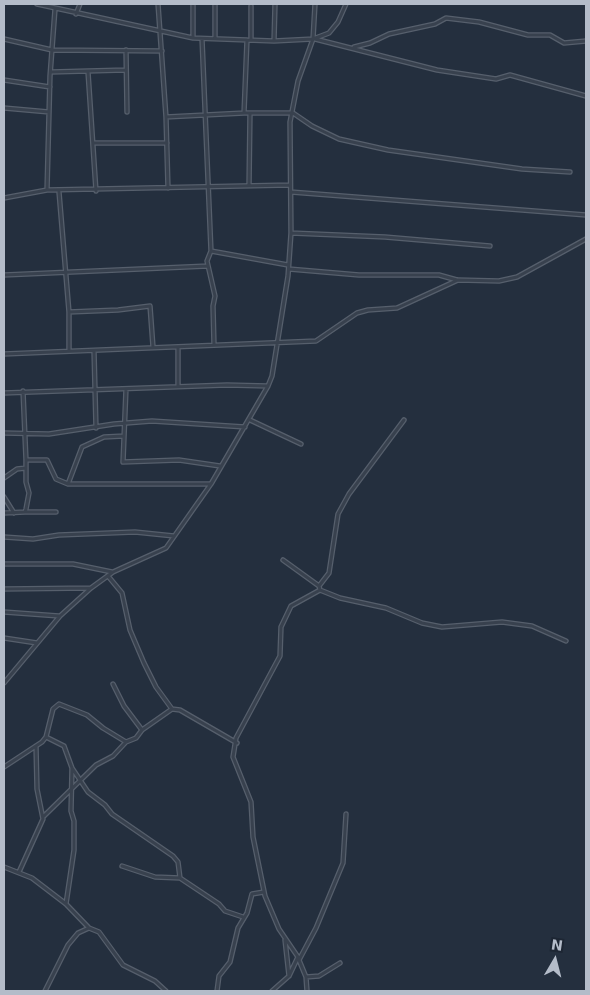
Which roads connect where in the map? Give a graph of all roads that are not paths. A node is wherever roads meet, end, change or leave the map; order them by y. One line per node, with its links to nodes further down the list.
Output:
1 (38, 4): 10 (street)
2 (80, 4): 11 (street)
3 (158, 4): 12 (street)
4 (193, 4): 13 (street)
5 (215, 4): 16 (street)
6 (276, 4): 20 (street)
7 (315, 4): 17 (street)
8 (346, 4): 17 (street)
9 (251, 6): 19 (street)
10 (56, 9): 11 (street); 23 (street)
11 (76, 14): 12 (street)
12 (160, 31): 13 (street); 25 (street)
13 (194, 38): 15 (street)
14 (4, 39): 23 (street)
15 (202, 39): 16 (street); 38 (street)
16 (215, 39): 18 (street)
17 (313, 39): 20 (street); 22 (street); 37 (street)
18 (247, 40): 19 (street); 35 (street)
19 (252, 40): 20 (street)
20 (274, 41)
21 (586, 41): 22 (street)
22 (352, 48): 31 (street)
23 (52, 50): 24 (street); 27 (street)
24 (126, 50): 25 (street); 26 (street)
25 (162, 51): 39 (street)
26 (125, 70): 28 (street); 34 (street)
27 (51, 72): 28 (street); 30 (street)
28 (88, 72): 40 (street)
29 (4, 80): 30 (street)
30 (50, 87): 33 (street)
31 (586, 96)
32 (4, 108): 33 (street)
33 (49, 112): 47 (street)
34 (127, 112)
35 (244, 113): 36 (street); 38 (street)
36 (250, 113): 37 (street); 44 (street)
37 (293, 113): 42 (street); 43 (street)
38 (205, 115): 39 (street); 45 (street)
39 (166, 117): 41 (street)
40 (93, 143): 41 (street); 48 (street)
41 (167, 143): 46 (street)
42 (570, 172)
43 (290, 185): 44 (street); 50 (street)
44 (249, 186): 45 (street)
45 (208, 187): 46 (street); 56 (street)
46 (168, 188): 48 (street)
47 (47, 190): 49 (street); 51 (street)
48 (96, 191): 49 (street)
49 (59, 192): 59 (street)
50 (291, 192): 52 (street); 53 (street)
51 (4, 198)
52 (586, 215)
53 (291, 233): 55 (street); 58 (street)
54 (586, 239): 61 (street)
55 (490, 246)
56 (211, 251): 57 (street); 58 (street)
57 (208, 266): 59 (street); 64 (street)
58 (288, 267): 61 (street); 63 (street)
59 (66, 273): 60 (street); 62 (street)
60 (4, 275)
61 (458, 280): 63 (street)
62 (70, 312): 65 (street); 67 (street)
63 (277, 343): 64 (street); 71 (street)
64 (214, 345): 66 (street)
65 (153, 347): 66 (street); 68 (street)
66 (178, 348): 70 (street)
67 (69, 351): 68 (street); 69 (street)
68 (94, 351): 72 (street)
69 (4, 354)
70 (178, 386): 71 (street); 73 (street)
71 (268, 386): 76 (street)
72 (95, 389): 73 (street); 74 (street); 79 (street)
73 (126, 389): 78 (street)
74 (23, 391): 75 (street); 82 (street)
75 (4, 393)
76 (250, 420): 80 (street); 84 (street)
77 (404, 420): 102 (street)
78 (125, 423): 79 (street); 80 (street); 83 (street)
79 (96, 428): 82 (street)
80 (245, 428): 86 (street)
81 (4, 433): 82 (street)
82 (25, 434): 85 (street)
83 (124, 436): 86 (street); 89 (street)
84 (302, 444)
85 (26, 460): 87 (street); 89 (street)
86 (220, 466): 90 (street)
87 (26, 468): 88 (street); 92 (street)
88 (4, 478)
89 (68, 484): 90 (street)
90 (211, 484): 96 (street)
91 (4, 497): 95 (street)
92 (25, 512): 93 (street); 95 (street)
93 (56, 512)
94 (4, 513): 95 (street)
95 (14, 513)
96 (174, 536): 97 (street); 100 (street)
97 (4, 537)
98 (282, 560): 102 (street)
99 (4, 564): 100 (street)
100 (113, 572): 101 (street)
101 (108, 576): 103 (street); 113 (street)
102 (319, 586): 105 (street)
103 (91, 588): 104 (street); 107 (street)
104 (4, 589)
105 (320, 590): 109 (street); 117 (street)
106 (4, 612): 107 (street)
107 (60, 616): 110 (street)
108 (4, 638): 110 (street)
109 (566, 641)
110 (37, 643): 111 (street)
111 (4, 682)
112 (114, 684): 114 (street)
113 (172, 709): 114 (street); 117 (street)
114 (142, 730): 116 (street)
115 (46, 737): 116 (street); 118 (street); 120 (street)
116 (126, 742): 121 (street)
117 (237, 743): 129 (street)
118 (36, 745): 119 (street); 124 (street)
119 (4, 767)
120 (72, 768): 121 (street); 122 (street)
121 (79, 780): 122 (street); 128 (street)
122 (71, 788): 124 (street); 130 (street)
123 (346, 814): 134 (street)
124 (44, 816): 127 (street)
125 (122, 866): 128 (street)
126 (4, 868): 127 (street)
127 (19, 872): 130 (street)
128 (180, 878): 131 (street)
129 (264, 892): 131 (street); 133 (street)
130 (66, 904): 132 (street)
131 (243, 917): 140 (street)
132 (89, 928): 138 (street); 139 (street)
133 (285, 939): 134 (street); 136 (street)
134 (299, 960): 136 (street); 137 (street)
135 (340, 963): 137 (street)
136 (289, 976): 141 (street)
137 (306, 977): 142 (street)
138 (45, 991)
139 (166, 991)
140 (217, 991)
141 (272, 991)
142 (307, 991)

